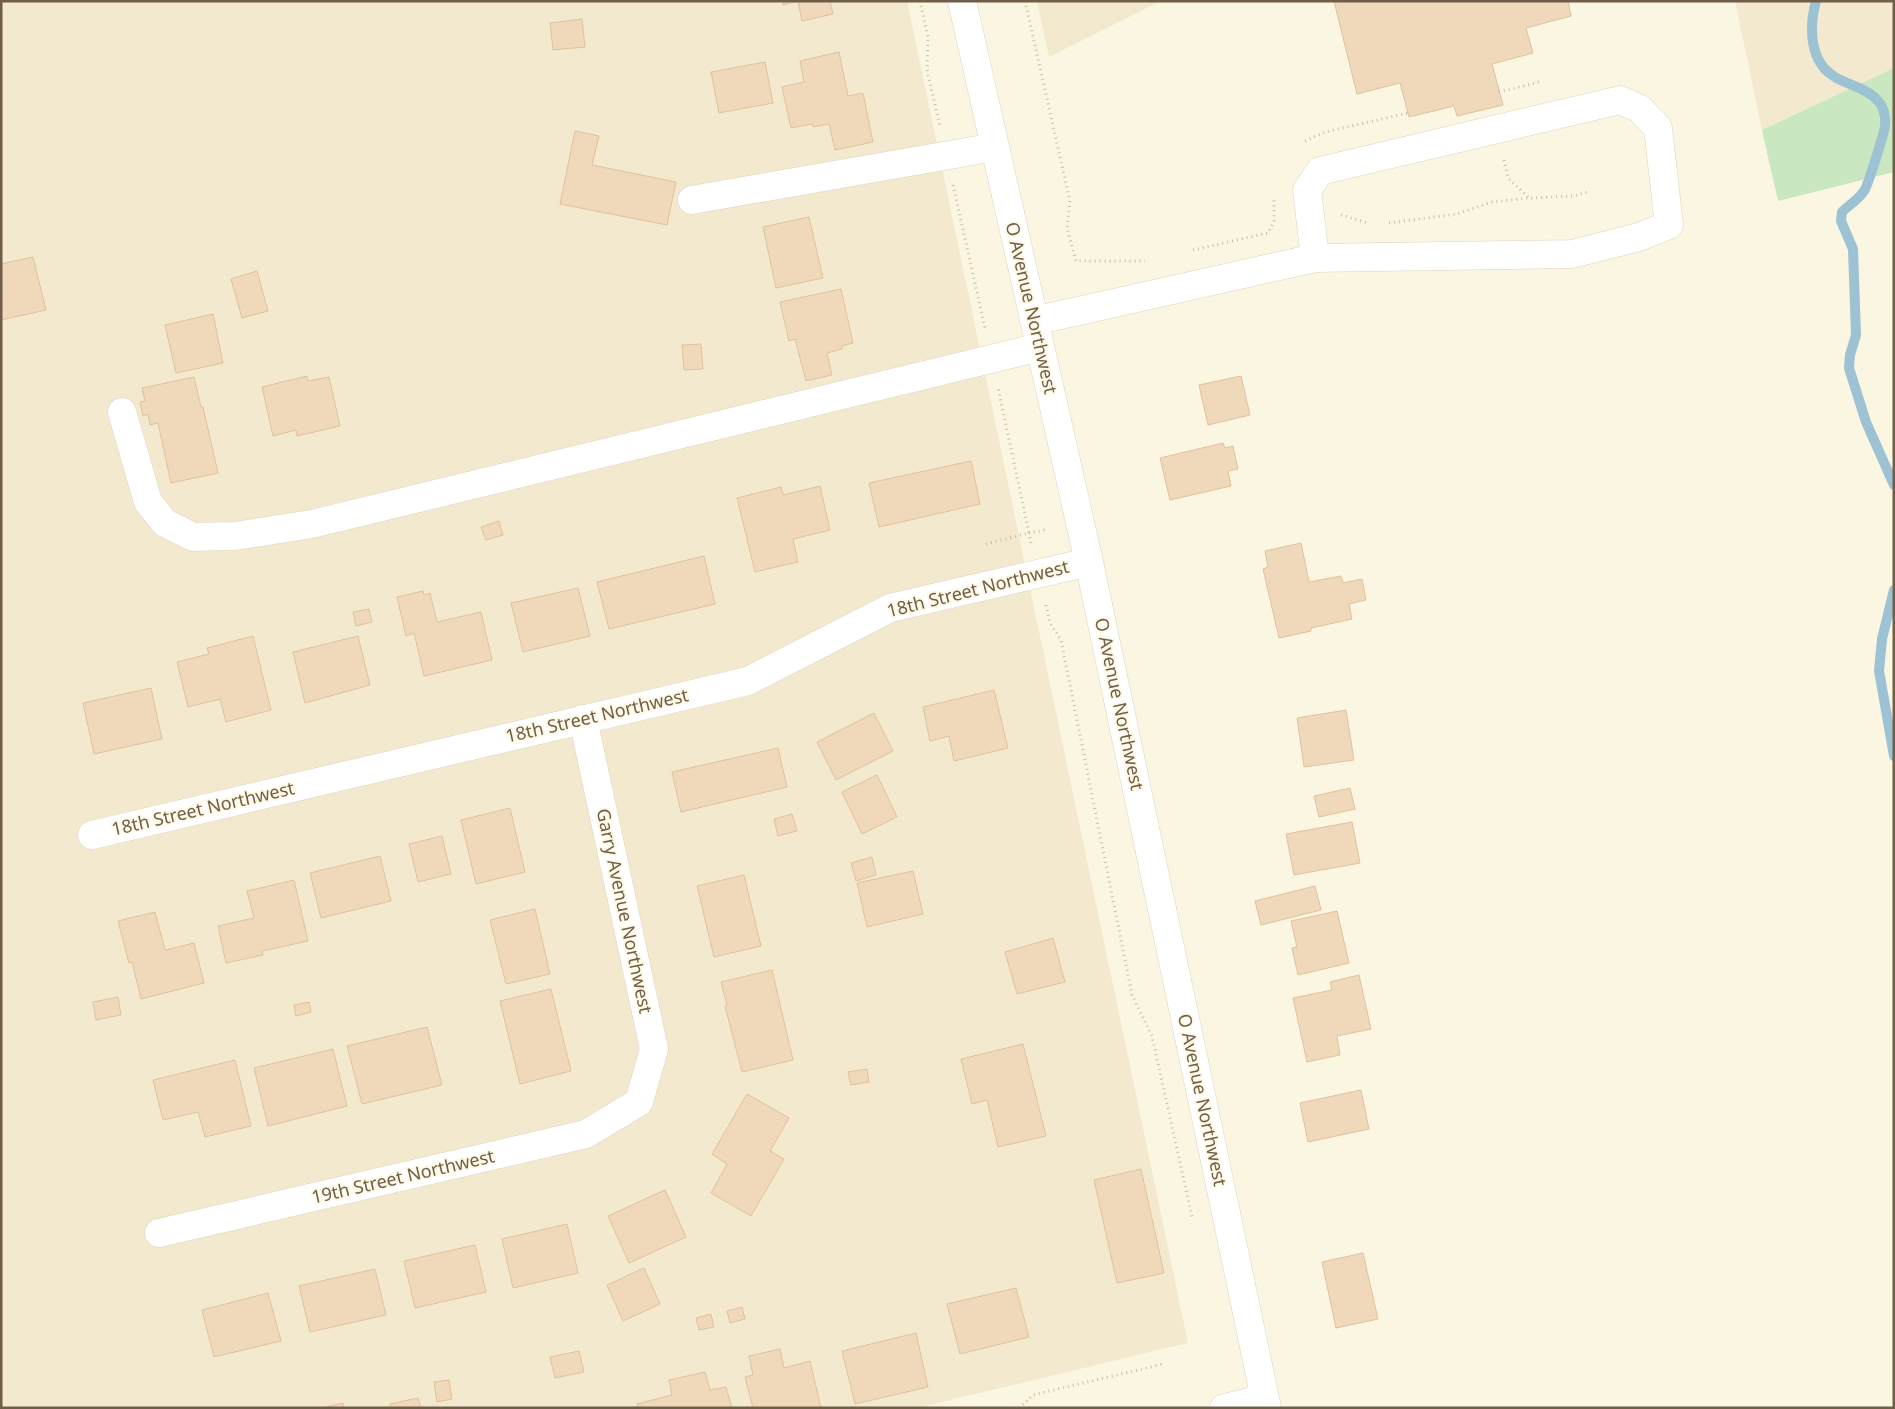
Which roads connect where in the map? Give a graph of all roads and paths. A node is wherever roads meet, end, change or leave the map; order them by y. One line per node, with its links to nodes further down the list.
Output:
1 (920, 1): 9 (path)
2 (962, 1): 8 (street, O Avenue Northwest)
3 (1025, 1): 18 (path)
4 (1539, 82): 5 (path)
5 (1499, 92)
6 (1408, 113): 7 (path)
7 (1302, 145)
8 (995, 147): 9 (street); 19 (street, O Avenue Northwest)
9 (946, 156): 12 (street); 21 (path)
10 (1587, 192): 14 (path)
11 (1274, 195): 16 (path)
12 (692, 200)
13 (1374, 224): 15 (path)
14 (1384, 224)
15 (1311, 225): 17 (street); 17 (street)
16 (1192, 250)
17 (1315, 258): 19 (street)
18 (1146, 262)
19 (1034, 321): 20 (street, O Avenue Northwest)
20 (1040, 347): 21 (street); 27 (street, O Avenue Northwest)
21 (992, 358): 22 (street); 24 (path)
22 (122, 412)
23 (1045, 530): 24 (path)
24 (1029, 533): 25 (path); 26 (path)
25 (986, 544)
26 (1032, 548)
27 (1089, 562): 29 (street, 18th Street Northwest); 35 (street, O Avenue Northwest)
28 (1044, 597): 32 (path)
29 (584, 719): 30 (street, 18th Street Northwest); 31 (street, Garry Avenue Northwest)
30 (92, 835)
31 (638, 1102): 33 (street, 19th Street Northwest)
32 (1193, 1223)
33 (159, 1233)
34 (1163, 1364): 36 (path)
35 (1266, 1403): 37 (street)
36 (1019, 1408)
37 (1224, 1408)

